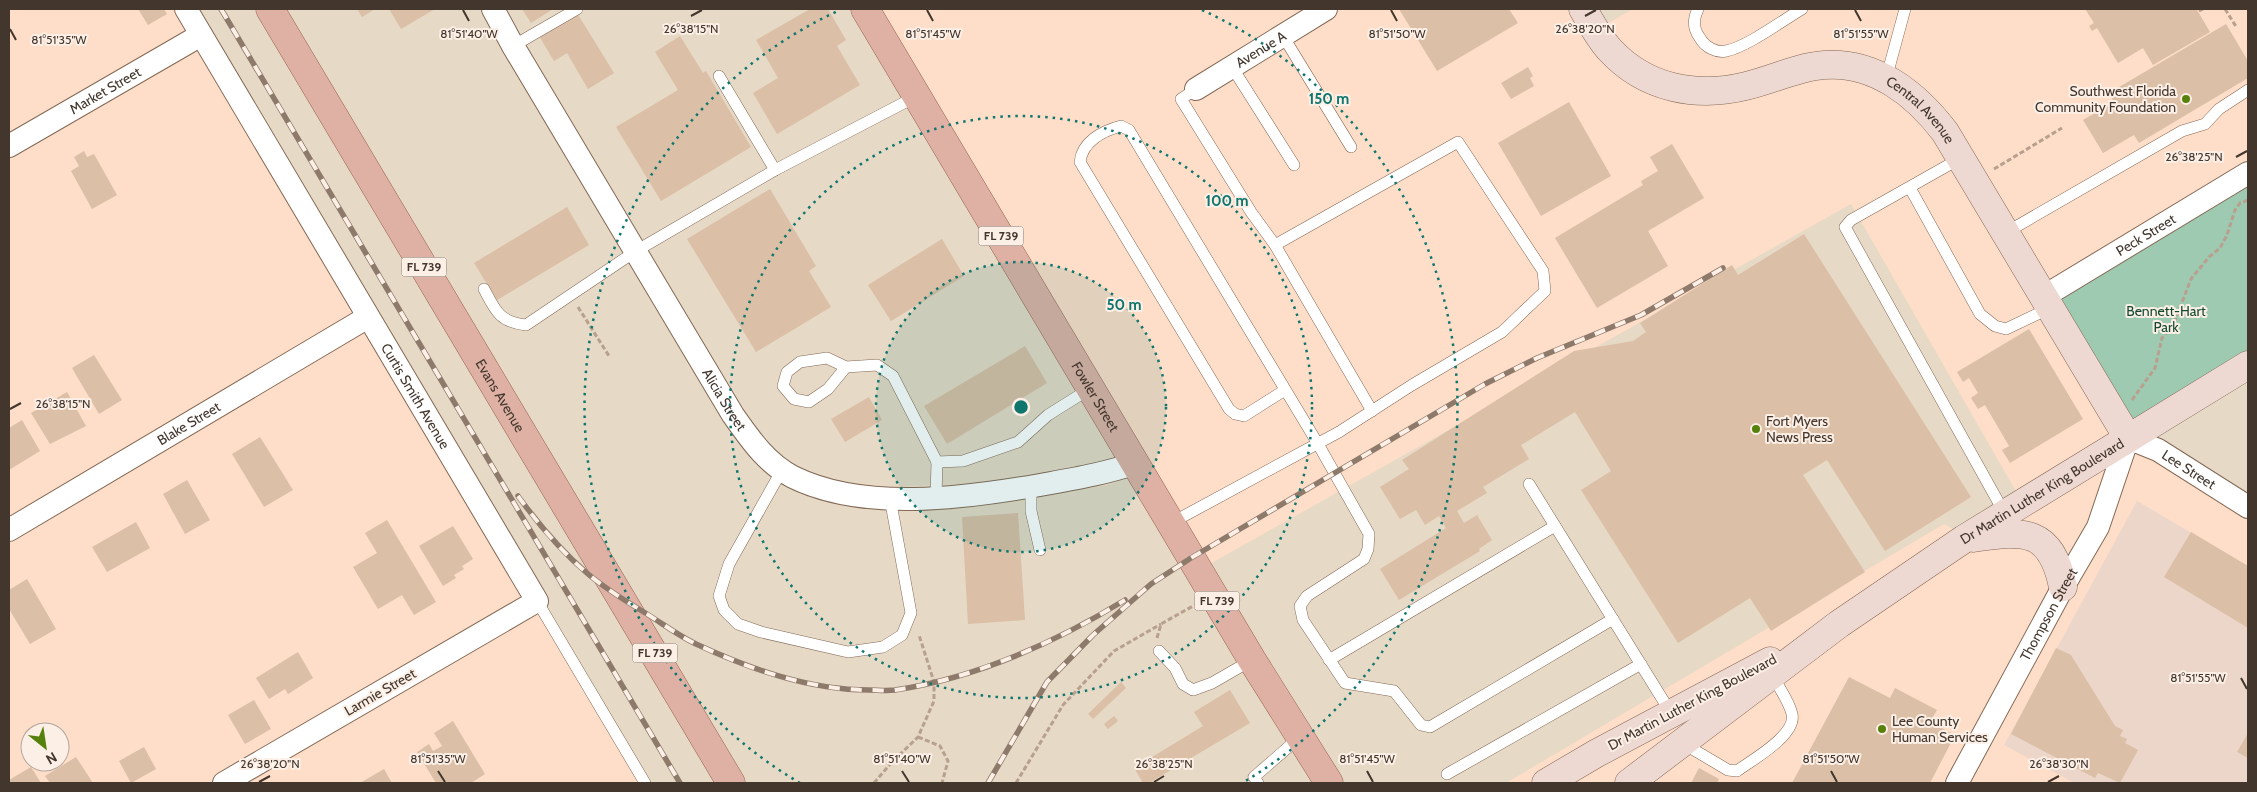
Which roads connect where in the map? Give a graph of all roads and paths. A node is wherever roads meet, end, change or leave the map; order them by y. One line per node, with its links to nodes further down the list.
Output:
1 (186, 9): 13 (street, Curtis Smith Avenue)
2 (270, 9): 81 (main road, Evans Avenue / FL 739)
3 (493, 9): 15 (street, Alicia Street)
4 (577, 9): 15 (lane)
5 (865, 9): 21 (main road, Fowler Street / FL 739)
6 (1326, 9): 14 (street, Avenue A)
7 (1583, 9): 18 (main road, Central Avenue)
8 (1698, 9): 9 (lane)
9 (1802, 9)
10 (1905, 9): 18 (lane)
11 (2225, 9): 12 (path)
12 (2237, 28)
13 (201, 35): 23 (street, Market Street); 38 (street, Curtis Smith Avenue)
14 (1283, 36): 16 (street, Avenue A); 24 (lane)
15 (513, 46): 34 (street, Alicia Street)
16 (1232, 67): 19 (street, Avenue A); 26 (lane)
17 (719, 76): 27 (lane)
18 (1886, 79): 25 (main road, Central Avenue)
19 (1196, 89): 33 (lane)
20 (2248, 90): 32 (lane)
21 (917, 96): 27 (lane); 42 (main road, Fowler Street / FL 739)
22 (2062, 128): 29 (path)
23 (9, 146)
24 (1351, 147)
25 (1960, 158): 29 (main road, Central Avenue); 30 (lane)
26 (1294, 166)
27 (775, 170): 34 (lane)
28 (2248, 173): 37 (street, Peck Street)
29 (1974, 181): 32 (main road, Central Avenue)
30 (1910, 188): 37 (lane); 55 (lane)
31 (2248, 200): 45 (path)
32 (2005, 233): 37 (main road, Central Avenue)
33 (1275, 245): 44 (lane); 44 (lane)
34 (636, 252): 36 (lane); 49 (street, Alicia Street)
35 (484, 289): 36 (lane)
36 (570, 296): 39 (path)
37 (2047, 303): 45 (main road, Central Avenue)
38 (368, 317): 58 (street, Blake Street); 63 (street, Curtis Smith Avenue)
39 (609, 356)
40 (2248, 365): 45 (main road, Dr Martin Luther King Boulevard)
41 (846, 367): 41 (lane); 47 (lane)
42 (1091, 388): 47 (lane); 48 (main road, Fowler Street / FL 739)
43 (1285, 390): 43 (lane); 46 (lane)
44 (1372, 411): 46 (lane)
45 (2123, 430): 54 (street, Lee Street); 55 (main road, Dr Martin Luther King Boulevard); 61 (street, Thompson Street)
46 (1318, 444): 56 (lane); 70 (lane)
47 (936, 462): 52 (lane)
48 (1136, 463): 51 (street, Alicia Street); 56 (main road, Fowler Street / FL 739)
49 (782, 470): 53 (street, Alicia Street); 64 (lane)
50 (1529, 484): 57 (lane)
51 (1031, 486): 52 (street, Alicia Street); 60 (lane)
52 (936, 497): 53 (street, Alicia Street)
53 (890, 498): 64 (lane)
54 (2248, 507)
55 (2004, 514): 59 (main road, Dr Martin Luther King Boulevard)
56 (1171, 523): 62 (main road, Fowler Street / FL 739)
57 (1555, 526): 65 (lane); 70 (lane)
58 (9, 530)
59 (1964, 539): 61 (main road); 67 (main road, Dr Martin Luther King Boulevard)
60 (1040, 550)
61 (2063, 586): 90 (street, Thompson Street)
62 (1214, 596): 66 (path); 69 (main road, Fowler Street / FL 739)
63 (537, 601): 79 (street, Larmie Street); 80 (lane, Curtis Smith Avenue)
64 (911, 613): 74 (path)
65 (1613, 619): 70 (lane); 71 (lane)
66 (1161, 624): 68 (path); 84 (path)
67 (1840, 624): 72 (main road, Dr Martin Luther King Boulevard); 73 (main road, Dr Martin Luther King Boulevard)
68 (1159, 651): 69 (lane)
69 (1252, 660): 75 (main road, Fowler Street / FL 739)
70 (1329, 660)
71 (1641, 664): 73 (lane); 77 (lane)
72 (1773, 676): 76 (main road, Dr Martin Luther King Boulevard); 76 (lane)
73 (1671, 714): 87 (main road, Dr Martin Luther King Boulevard); 88 (main road)
74 (918, 737): 82 (path); 83 (path)
75 (1300, 738): 78 (lane); 86 (main road, Fowler Street / FL 739)
76 (1684, 744): 89 (main road, Dr Martin Luther King Boulevard)
77 (1447, 774)
78 (1256, 780): 85 (lane)
79 (224, 783)
80 (645, 783)
81 (731, 783)
82 (874, 783)
83 (942, 783)
84 (1016, 783)
85 (1243, 783)
86 (1329, 783)
87 (1546, 783)
88 (1612, 783)
89 (1629, 783)
90 (1957, 783)

